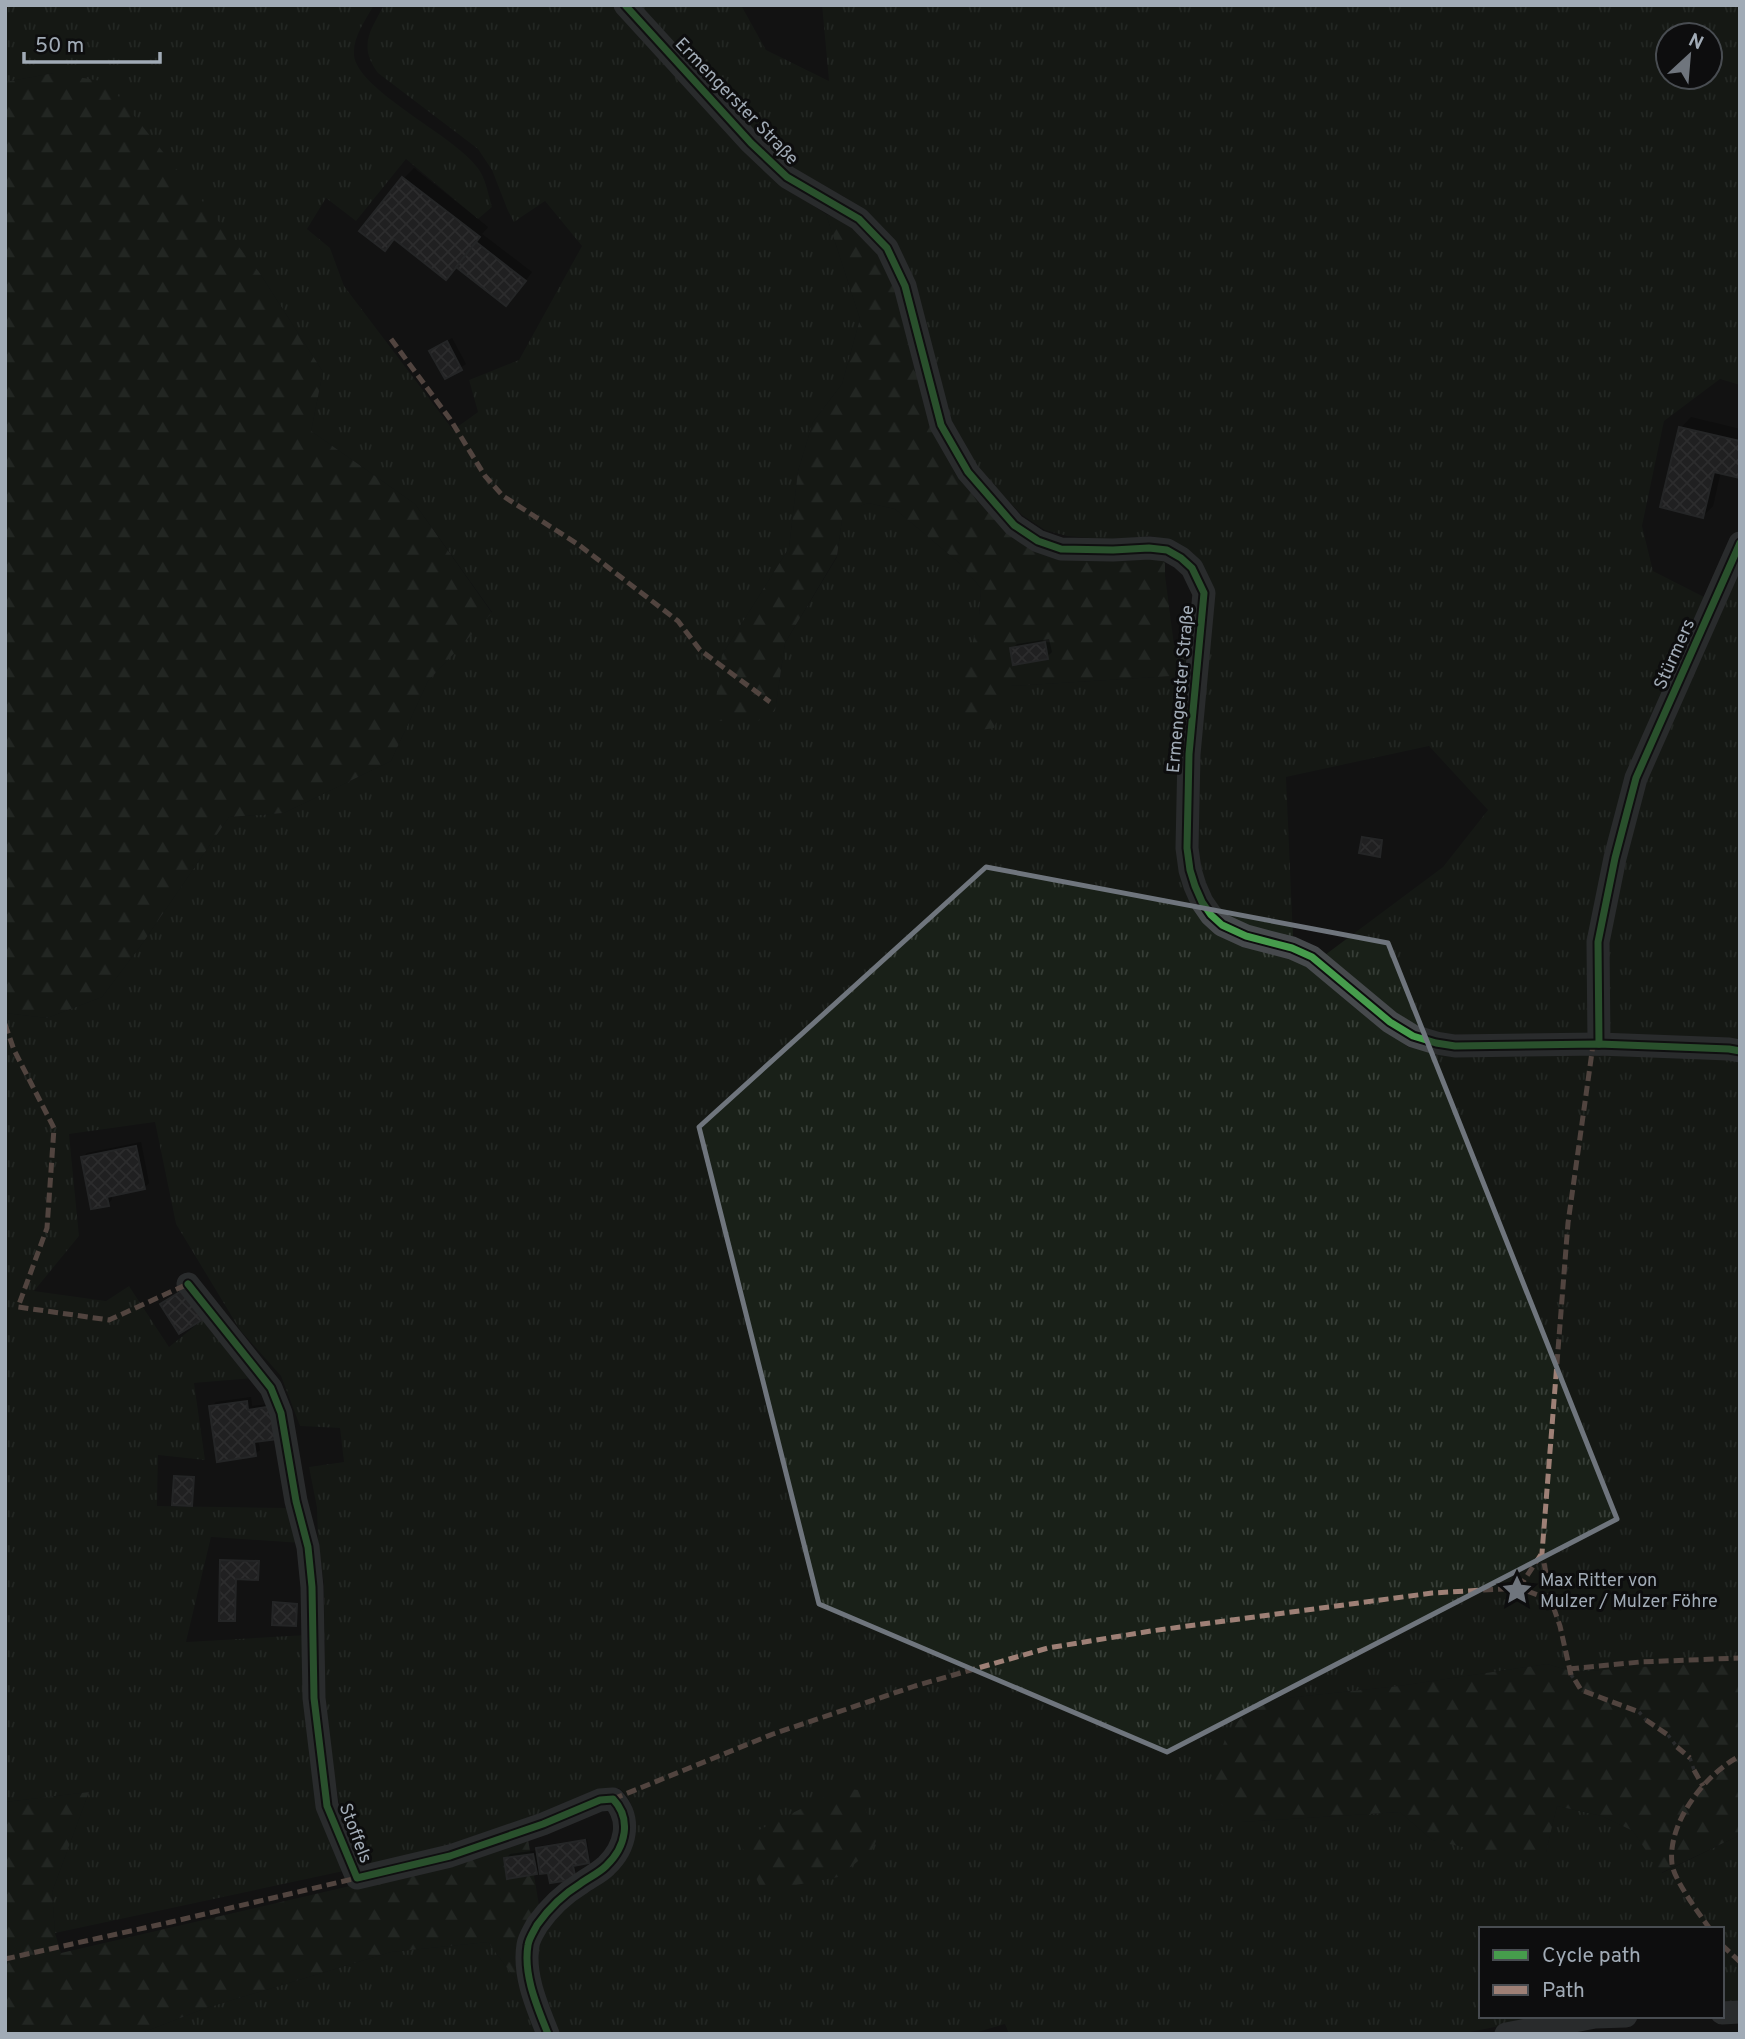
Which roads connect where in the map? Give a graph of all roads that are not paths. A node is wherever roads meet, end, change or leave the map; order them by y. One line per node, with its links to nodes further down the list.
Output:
1 (625, 5): 3 (street, Ermengerster Straße)
2 (1740, 543): 3 (street, Stürmers)
3 (1596, 1044): 4 (street, Ermengerster Straße)
4 (1740, 1051)
5 (188, 1284): 8 (street, Stoffels)
6 (1590, 2018): 7 (street)
7 (1514, 2033)
8 (548, 2034)

